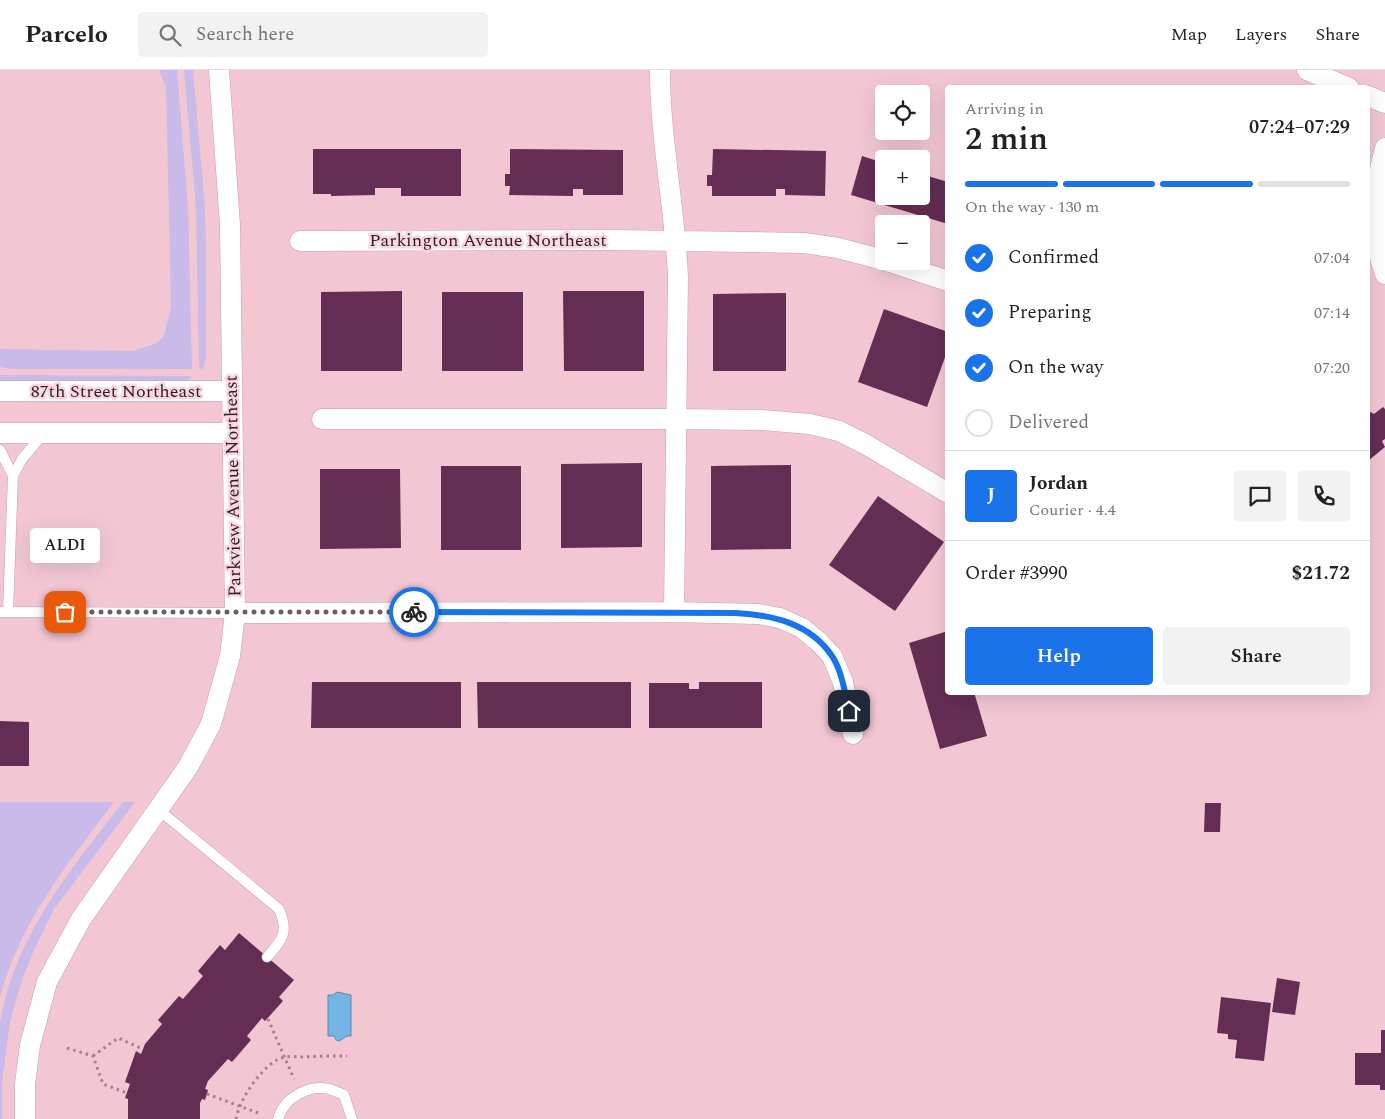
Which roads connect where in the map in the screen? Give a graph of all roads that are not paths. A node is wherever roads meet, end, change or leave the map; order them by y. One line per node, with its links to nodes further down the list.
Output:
1 (219, 70): 15 (street, Parkview Avenue Northeast)
2 (660, 70): 9 (street)
3 (1307, 70): 4 (street)
4 (1342, 85)
5 (1370, 97): 6 (street)
6 (1385, 103)
7 (1385, 148): 12 (street)
8 (300, 241): 9 (street, Parkington Avenue Northeast)
9 (676, 241): 10 (street, Parkington Avenue Northeast); 17 (street)
10 (875, 258)
11 (913, 270): 13 (street, Parkington Avenue Northeast)
12 (1385, 274)
13 (945, 280)
14 (0, 391): 15 (street, 87th Street Northeast)
15 (232, 391): 20 (street, Parkview Avenue Northeast)
16 (322, 418): 17 (street)
17 (677, 419): 23 (street); 27 (street)
18 (0, 433): 19 (street)
19 (44, 433): 20 (street); 22 (lane)
20 (232, 433): 28 (street, Parkview Avenue Northeast)
21 (0, 450): 22 (lane)
22 (13, 476): 25 (lane)
23 (945, 491)
24 (0, 513): 25 (lane)
25 (12, 513): 26 (lane)
26 (4, 612): 28 (lane)
27 (674, 612): 28 (street); 29 (street)
28 (235, 613): 30 (street, Parkview Avenue Northeast)
29 (854, 734)
30 (159, 810): 31 (lane); 32 (street, Parkview Avenue Northeast)
31 (267, 957)
32 (25, 1119)
33 (278, 1119): 34 (lane)
34 (352, 1119)

